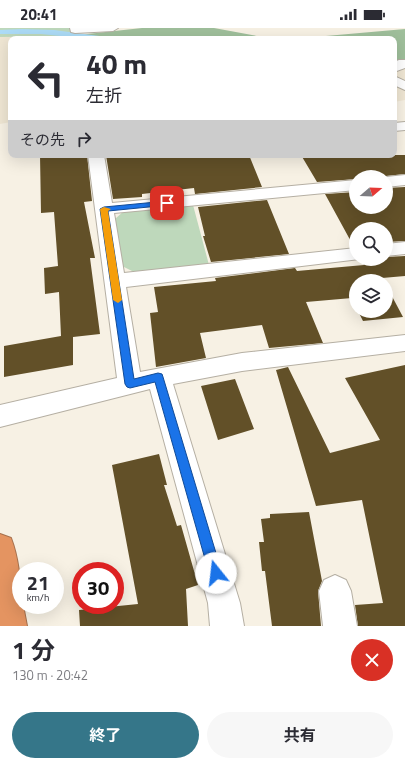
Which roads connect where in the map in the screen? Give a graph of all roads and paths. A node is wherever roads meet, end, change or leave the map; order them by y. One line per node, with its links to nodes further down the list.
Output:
1 (75, 28): 2 (street)
2 (113, 28)
3 (96, 158): 7 (street)
4 (405, 180): 5 (street)
5 (393, 181)
6 (349, 186): 7 (street)
7 (104, 209): 11 (street)
8 (405, 248): 9 (street)
9 (393, 249)
10 (349, 255): 11 (street)
11 (115, 281): 14 (street)
12 (405, 343): 13 (street)
13 (158, 377): 14 (street); 19 (street)
14 (130, 384): 15 (street)
15 (0, 416)
16 (0, 549): 18 (highway)
17 (335, 591): 20 (street)
18 (10, 626)
19 (227, 626)
20 (340, 626)

